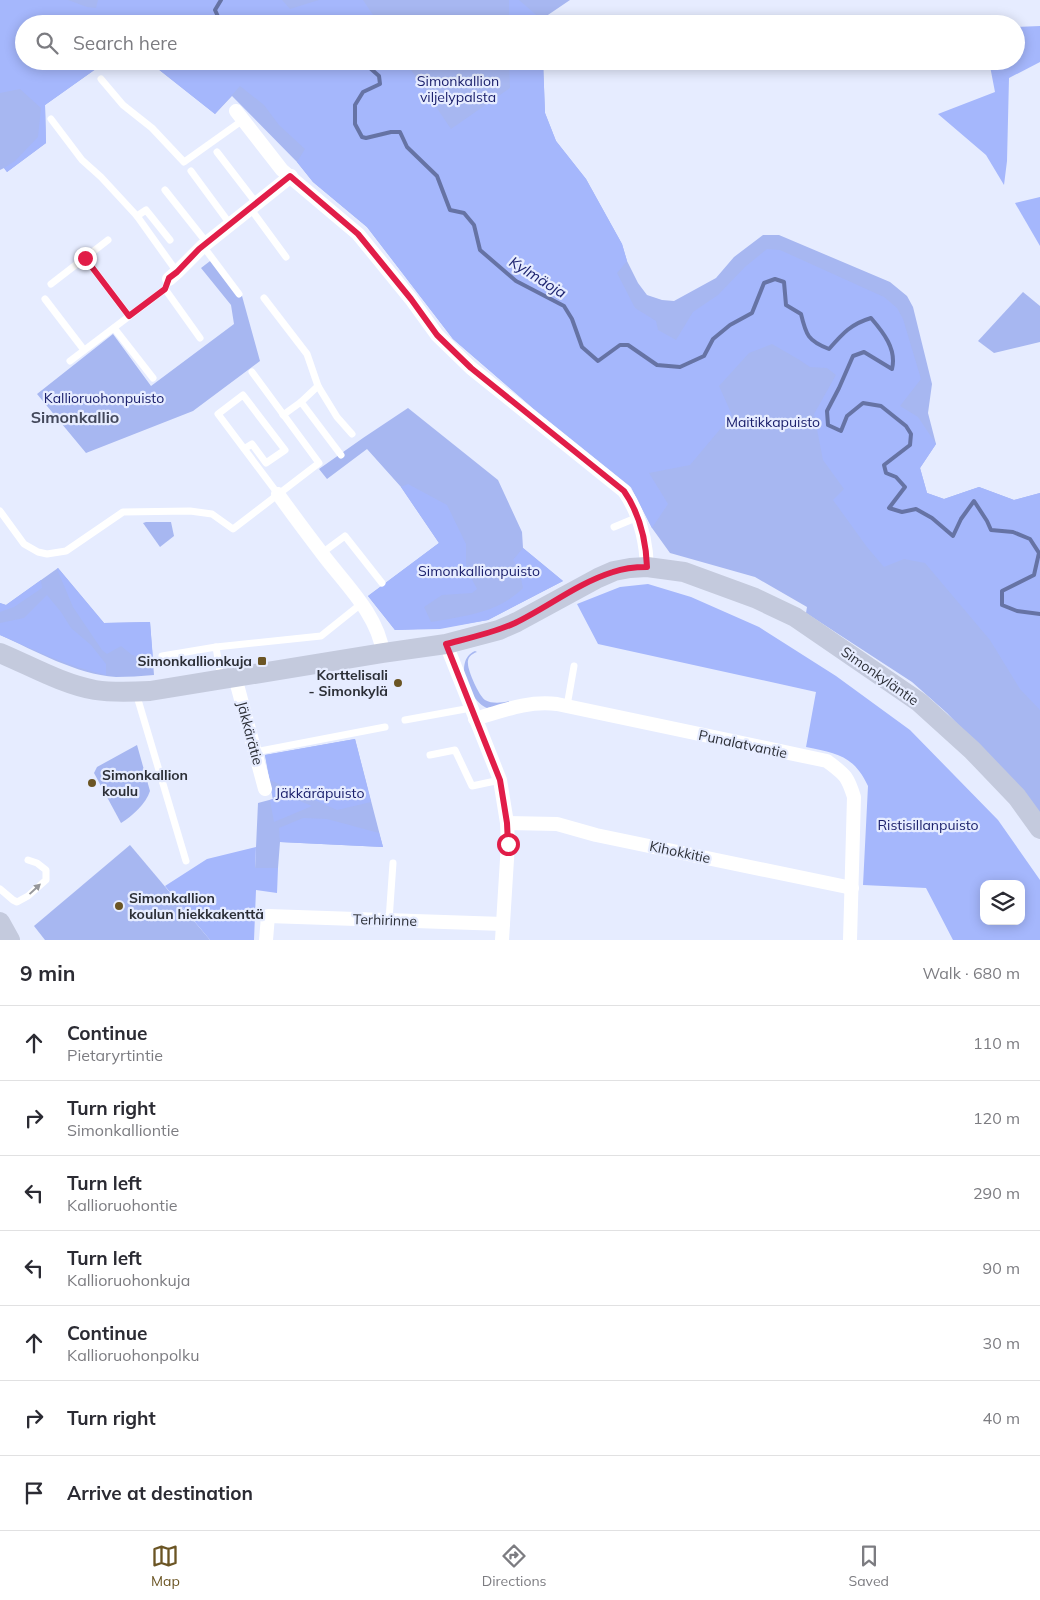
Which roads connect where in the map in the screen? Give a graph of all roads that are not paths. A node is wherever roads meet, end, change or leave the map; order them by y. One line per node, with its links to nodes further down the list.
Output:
1 (101, 79): 3 (lane)
2 (51, 119): 9 (lane)
3 (243, 122): 6 (street)
4 (217, 152): 8 (lane)
5 (191, 171): 10 (lane)
6 (283, 173): 8 (street); 36 (street)
7 (165, 190): 13 (lane)
8 (253, 206): 10 (street); 14 (lane)
9 (137, 216): 12 (lane); 16 (lane)
10 (230, 224): 13 (street)
11 (108, 240): 15 (lane)
12 (170, 240)
13 (205, 244): 16 (street); 18 (lane)
14 (286, 257)
15 (85, 258): 17 (lane); 21 (lane)
16 (170, 280): 21 (lane); 23 (lane)
17 (51, 284)
18 (239, 294)
19 (264, 298): 28 (lane)
20 (45, 299): 24 (lane)
21 (129, 316): 22 (lane)
22 (114, 328): 24 (lane); 27 (lane)
23 (200, 338)
24 (84, 350): 25 (lane)
25 (70, 361)
26 (252, 372): 30 (lane)
27 (153, 378)
28 (318, 386): 29 (lane); 31 (lane)
29 (301, 402): 30 (lane); 33 (lane)
30 (283, 415): 34 (lane)
31 (352, 434)
32 (244, 450): 32 (lane); 34 (lane)
33 (340, 454)
34 (278, 494): 35 (lane); 38 (street)
35 (0, 511)
36 (638, 517): 37 (lane); 39 (street)
37 (614, 527)
38 (322, 553): 40 (lane); 41 (street)
39 (647, 567): 42 (main road, Simonkyläntie); 59 (main road, Simonkyläntie)
40 (382, 583)
41 (361, 604): 43 (lane); 45 (street)
42 (446, 644): 45 (main road, Simonkyläntie); 51 (street)
43 (216, 647): 46 (lane); 48 (lane)
44 (0, 653): 49 (main road, Simonkyläntie)
45 (383, 653): 48 (main road, Simonkyläntie)
46 (162, 656)
47 (574, 666): 50 (lane)
48 (228, 678): 49 (main road, Simonkyläntie); 54 (street, Jäkkärätie)
49 (136, 692): 61 (lane)
50 (567, 706): 51 (street, Punalatvantie); 64 (street, Punalatvantie)
51 (472, 713): 52 (lane); 56 (street)
52 (405, 720)
53 (384, 727): 54 (lane)
54 (255, 752): 57 (street, Jäkkärätie)
55 (430, 755): 56 (lane)
56 (500, 780): 58 (street)
57 (265, 789)
58 (507, 823): 64 (street, Kihokkitie); 67 (street)
59 (1040, 829)
60 (28, 860): 63 (lane, one-way to 60)
61 (186, 861)
62 (393, 863): 65 (lane)
63 (0, 888)
64 (852, 888): 71 (street, Punalatvantie)
65 (389, 920): 67 (street, Terhirinne); 69 (street, Terhirinne)
66 (0, 922): 68 (main road)
67 (503, 924): 70 (street)
68 (10, 940)
69 (266, 940)
70 (502, 940)
71 (850, 940)

